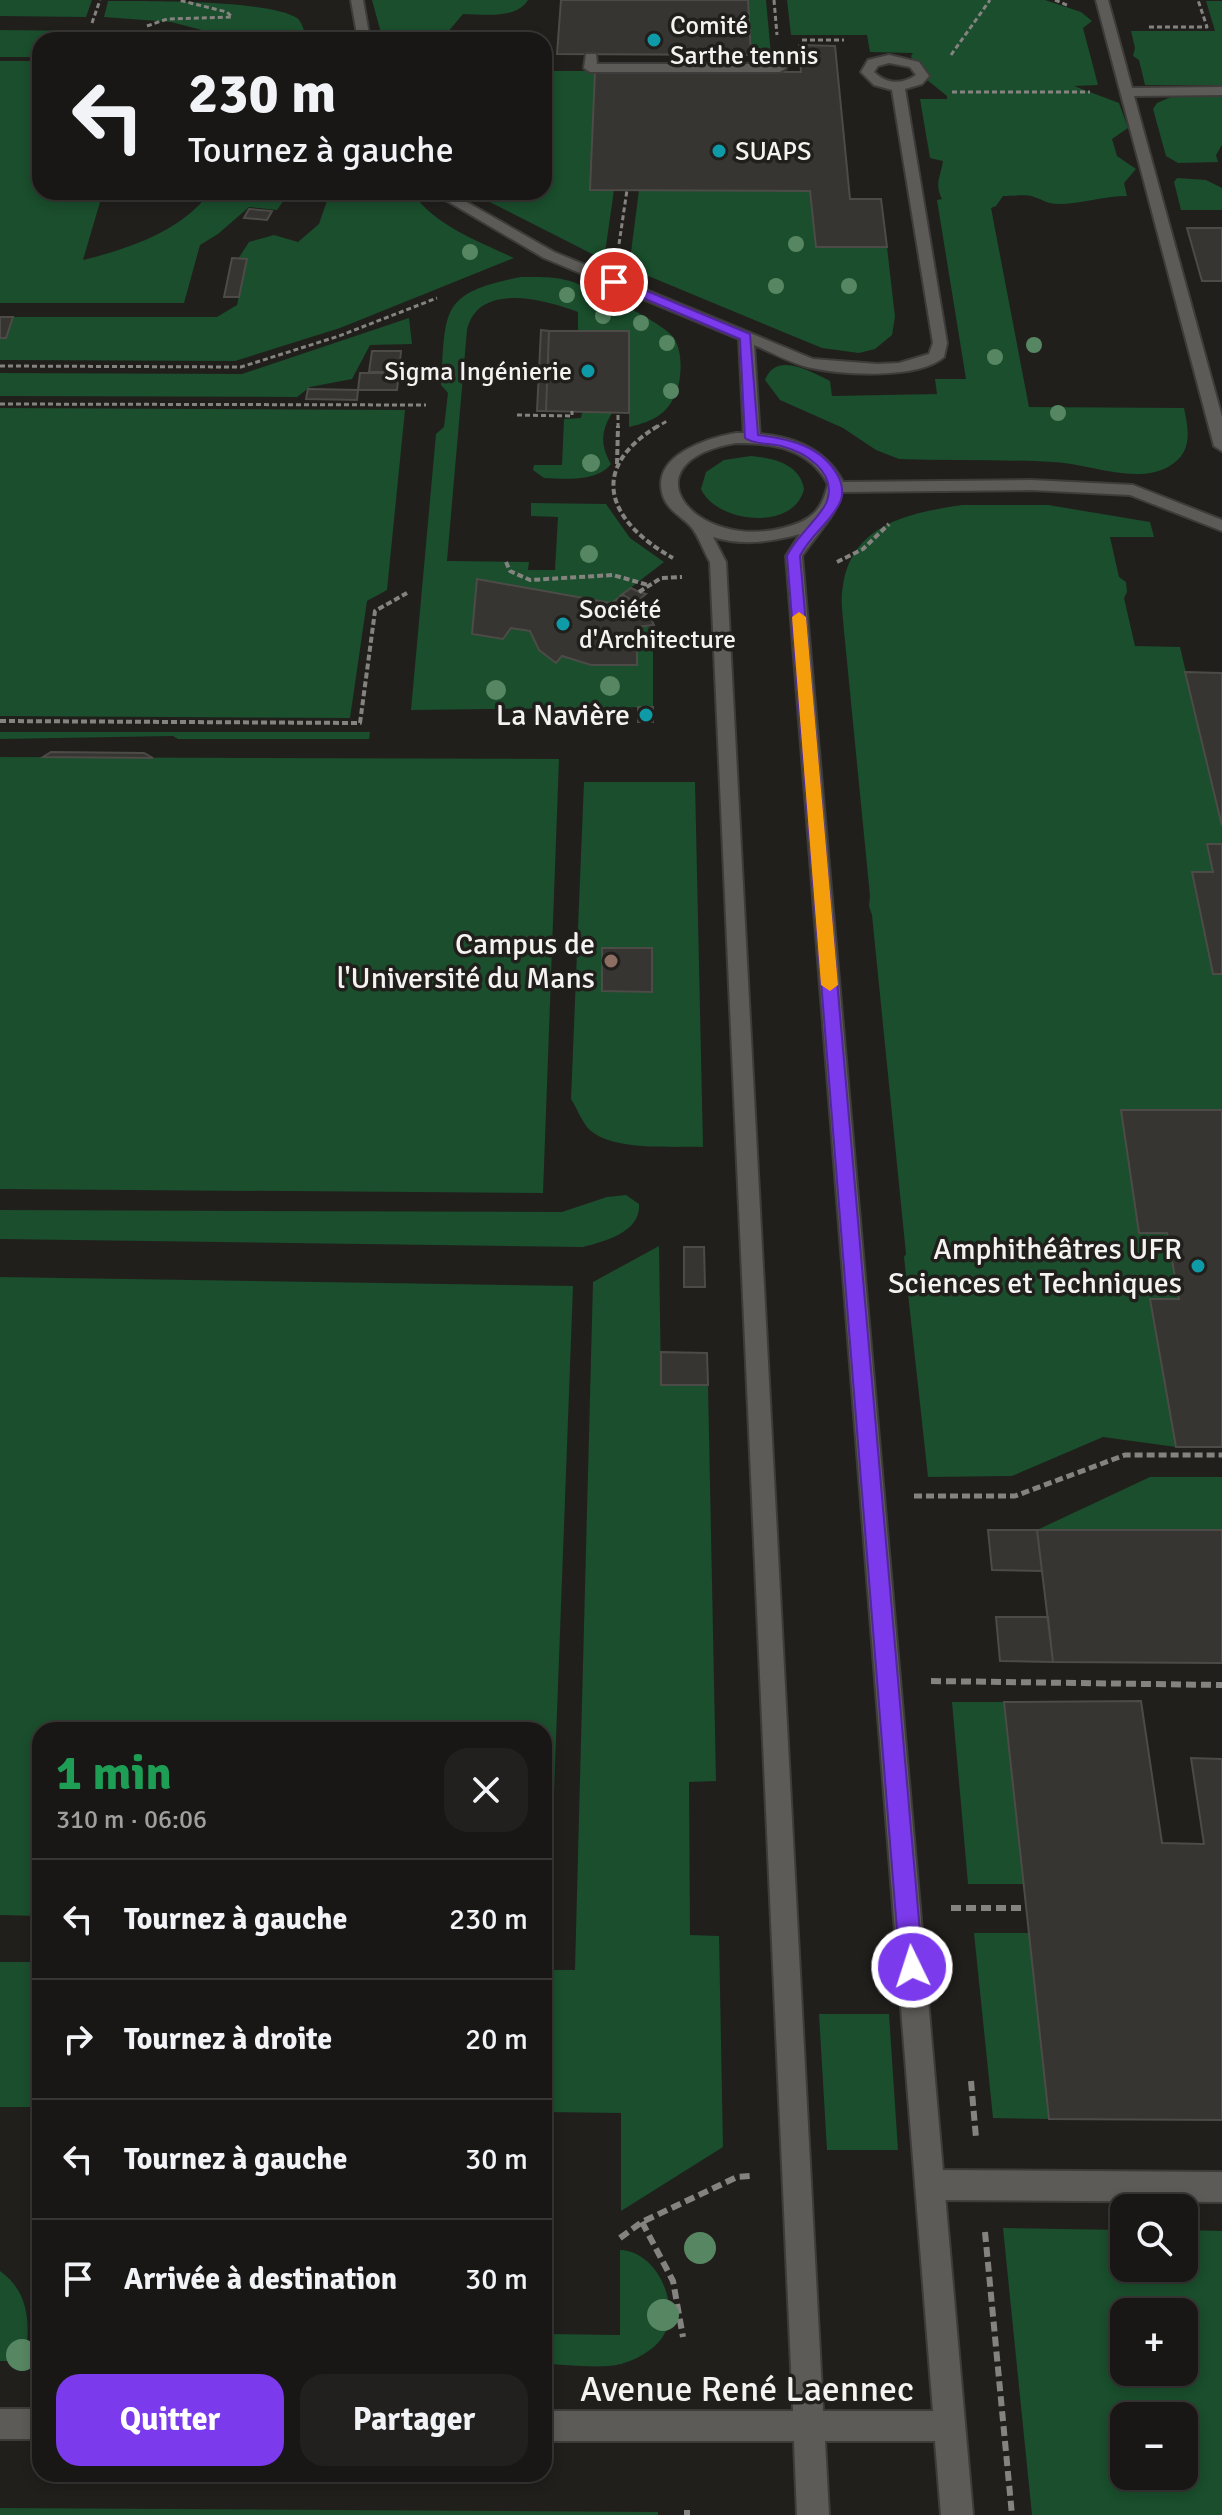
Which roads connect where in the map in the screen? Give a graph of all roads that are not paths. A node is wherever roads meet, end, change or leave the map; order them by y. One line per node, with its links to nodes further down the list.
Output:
1 (357, 0): 3 (street)
2 (1102, 0): 8 (street)
3 (363, 32)
4 (591, 57): 5 (street)
5 (780, 68)
6 (898, 89): 6 (street); 10 (street)
7 (1222, 91): 8 (street)
8 (1127, 92): 12 (street)
9 (448, 200): 10 (street)
10 (746, 337): 11 (street)
11 (752, 438): 13 (street); 15 (street)
12 (1222, 446)
13 (836, 487): 14 (street); 16 (street)
14 (815, 523): 15 (street); 17 (street)
15 (698, 524): 22 (street)
16 (1222, 526)
17 (930, 2185): 18 (street); 23 (street)
18 (1222, 2187)
19 (0, 2424): 20 (street)
20 (32, 2424)
21 (552, 2426): 22 (street, Avenue René Laennec)
22 (809, 2426): 23 (street, Avenue René Laennec); 24 (street)
23 (950, 2426): 25 (street)
24 (813, 2515)
25 (957, 2515)

